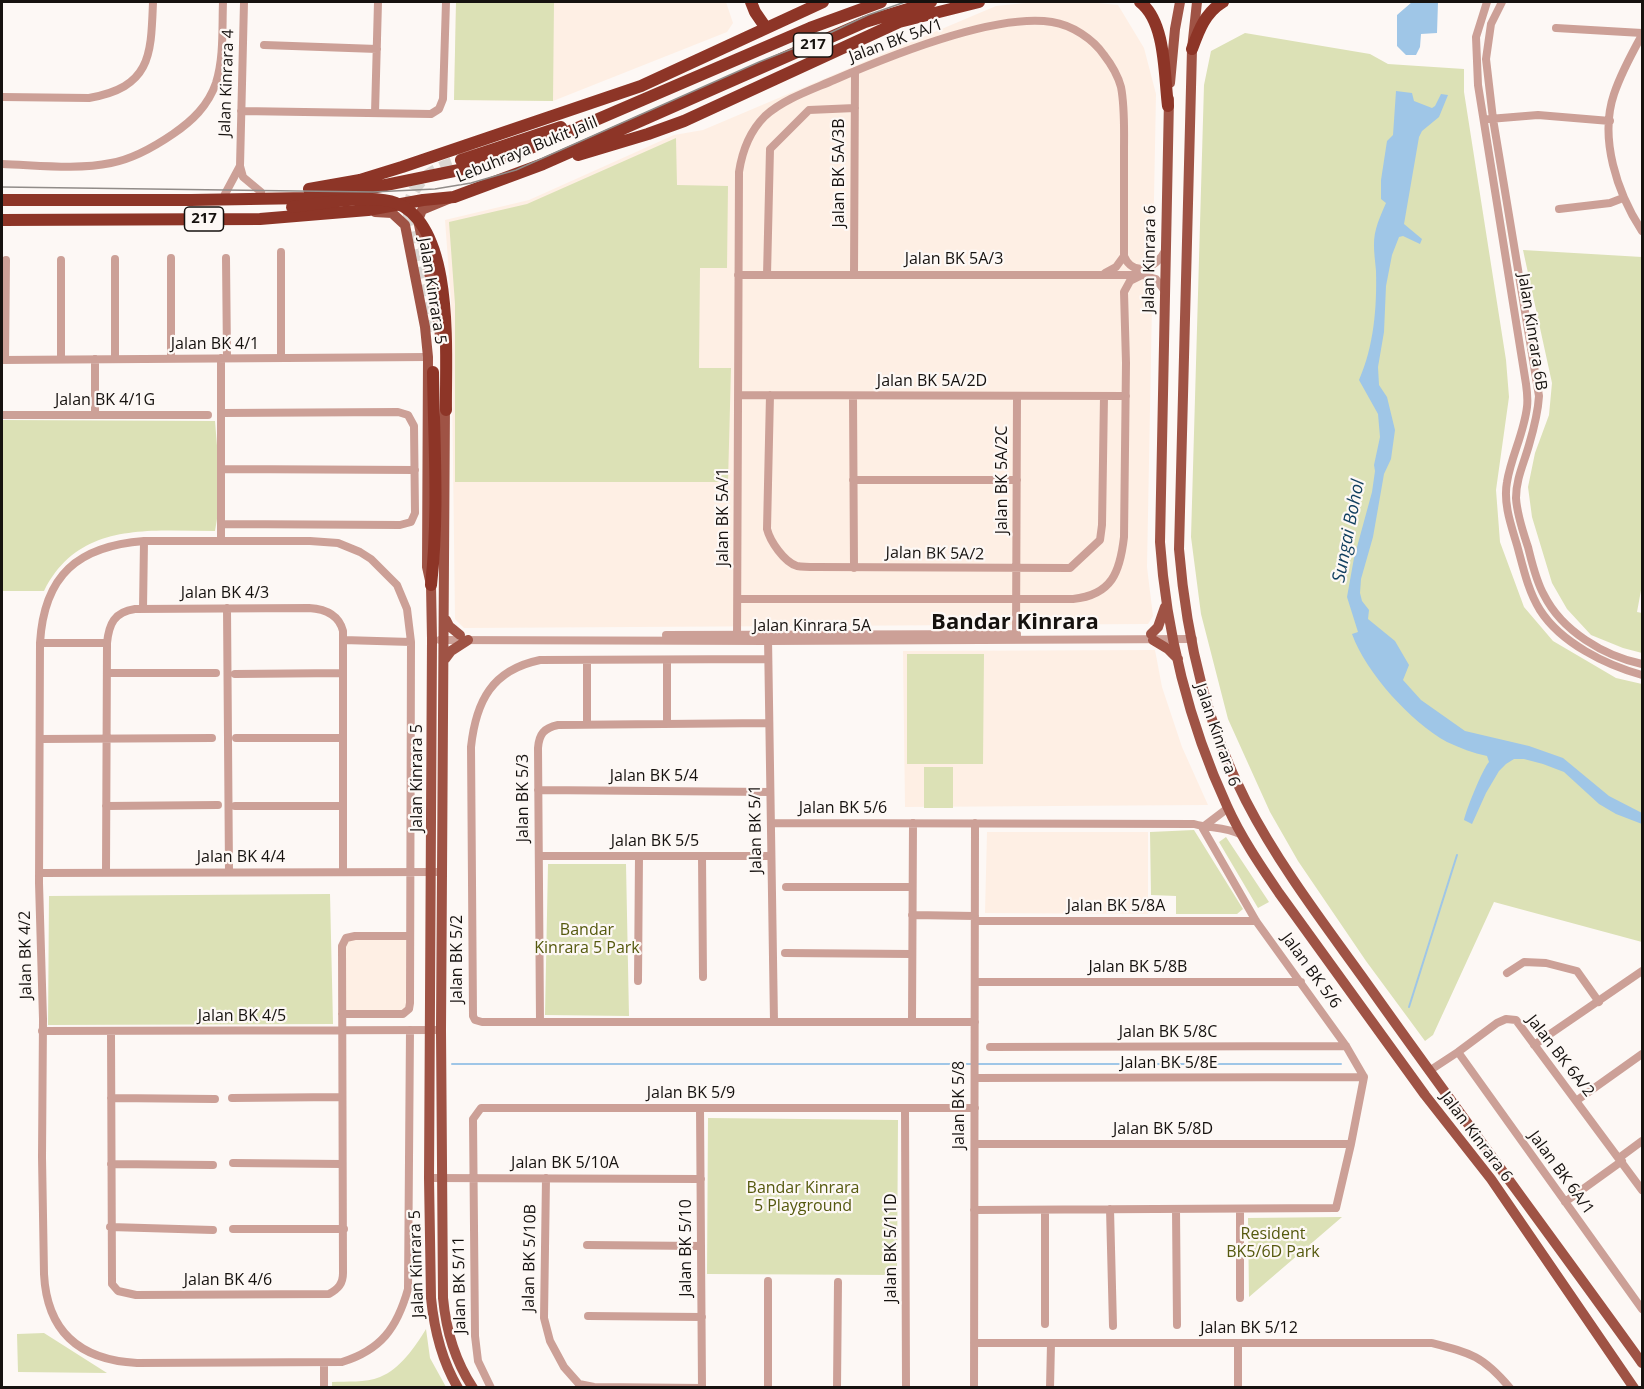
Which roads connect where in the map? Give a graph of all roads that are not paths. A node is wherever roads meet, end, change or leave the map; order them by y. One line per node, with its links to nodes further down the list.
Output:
1 (153, 2): 26 (street)
2 (223, 2): 36 (street)
3 (244, 2): 30 (street, Jalan Kinrara 4)
4 (378, 2): 23 (street)
5 (446, 2): 31 (street)
6 (751, 2): 19 (highway)
7 (823, 2): 19 (highway)
8 (881, 2): 27 (highway, Lebuhraya Bukit Jalil / 217)
9 (931, 2): 37 (highway, Lebuhraya Bukit Jalil / 217)
10 (943, 2): 18 (highway)
11 (979, 2): 18 (highway)
12 (1140, 2): 28 (highway)
13 (1180, 2): 28 (main road, Jalan Kinrara 6)
14 (1197, 2): 24 (main road, Jalan Kinrara 6)
15 (1223, 2): 24 (highway)
16 (1487, 2): 33 (street, Jalan Kinrara 6B)
17 (1502, 2): 32 (street, Jalan Kinrara 6B)
18 (899, 22): 37 (highway)
19 (766, 28): 39 (highway)
20 (1556, 28): 21 (street)
21 (1642, 39): 34 (street)
22 (264, 45): 23 (street)
23 (377, 49): 31 (street)
24 (1192, 49): 101 (main road, Jalan Kinrara 6)
25 (855, 70): 29 (street, Jalan BK 5A/3B); 52 (street, Jalan BK 5A/1); 60 (street, Jalan BK 5A/1)
26 (2, 97)
27 (639, 100): 35 (highway); 45 (highway, Lebuhraya Bukit Jalil / 217)
28 (1168, 106): 50 (main road, Jalan Kinrara 6)
29 (855, 108): 61 (street); 62 (street, Jalan BK 5A/3B)
30 (241, 111): 31 (street); 38 (street, Jalan Kinrara 4)
31 (375, 113)
32 (1493, 118): 33 (street); 34 (street); 119 (street, Jalan Kinrara 6B)
33 (1483, 120): 124 (street, Jalan Kinrara 6B)
34 (1610, 121): 42 (street)
35 (461, 160)
36 (2, 164)
37 (543, 164): 41 (highway, Lebuhraya Bukit Jalil / 217)
38 (240, 166): 39 (street); 40 (street, Jalan Kinrara 4)
39 (261, 192): 40 (highway)
40 (225, 194): 44 (highway)
41 (454, 197): 47 (highway, Lebuhraya Bukit Jalil / 217); 80 (main road, Jalan Kinrara 5)
42 (1623, 198): 46 (street); 49 (street)
43 (2, 200): 44 (highway, Lebuhraya Bukit Jalil / 217)
44 (165, 200): 45 (highway, Lebuhraya Bukit Jalil / 217)
45 (190, 200): 80 (highway, bridge)
46 (1559, 209)
47 (351, 212): 48 (highway, Lebuhraya Bukit Jalil / 217); 65 (main road, Jalan Kinrara 5)
48 (2, 220)
49 (1642, 231)
50 (1165, 250): 52 (street); 63 (main road, Jalan Kinrara 6)
51 (281, 252): 67 (street)
52 (1124, 256): 58 (street)
53 (171, 258): 71 (street)
54 (226, 258): 66 (street)
55 (115, 259): 70 (street)
56 (6, 260): 72 (street)
57 (61, 260): 68 (street)
58 (1104, 274): 59 (street, Jalan BK 5A/3); 62 (street, Jalan BK 5A/3); 64 (street)
59 (1142, 274): 63 (street); 64 (street)
60 (738, 275): 61 (street, Jalan BK 5A/3); 74 (street, Jalan BK 5A/1)
61 (767, 275): 62 (street, Jalan BK 5A/3)
62 (854, 275)
63 (1164, 290): 97 (main road, Jalan Kinrara 6)
64 (1124, 292): 79 (street)
65 (428, 357): 67 (street, Jalan BK 4/1); 94 (main road, Jalan Kinrara 5)
66 (224, 358): 67 (street, Jalan BK 4/1); 71 (street, Jalan BK 4/1); 81 (street)
67 (281, 358)
68 (61, 359): 69 (street, Jalan BK 4/1); 72 (street, Jalan BK 4/1)
69 (95, 359): 70 (street, Jalan BK 4/1); 83 (street)
70 (115, 359): 71 (street, Jalan BK 4/1)
71 (171, 359)
72 (3, 360)
73 (433, 372): 94 (highway)
74 (738, 395): 75 (street, Jalan BK 5A/2D); 95 (street, Jalan BK 5A/1)
75 (770, 395): 76 (street, Jalan BK 5A/2D); 92 (street, Jalan BK 5A/2)
76 (854, 396): 77 (street, Jalan BK 5A/2D); 87 (street)
77 (1017, 396): 78 (street, Jalan BK 5A/2D); 88 (street, Jalan BK 5A/2C)
78 (1104, 396): 79 (street, Jalan BK 5A/2D); 93 (street, Jalan BK 5A/2)
79 (1126, 396): 96 (street)
80 (446, 410): 100 (main road, Jalan Kinrara 5)
81 (222, 412): 85 (street); 86 (street)
82 (2, 415): 83 (street, Jalan BK 4/1G)
83 (95, 415): 84 (street, Jalan BK 4/1G)
84 (208, 415)
85 (222, 469): 86 (street); 89 (street)
86 (415, 470): 89 (street)
87 (854, 480): 88 (street); 92 (street)
88 (1017, 480): 93 (street, Jalan BK 5A/2C)
89 (221, 524): 91 (street)
90 (144, 541): 91 (street, Jalan BK 4/2); 99 (street); 112 (street, Jalan BK 4/2)
91 (221, 541): 111 (street, Jalan BK 4/2)
92 (854, 568): 93 (street, Jalan BK 5A/2)
93 (1017, 569): 96 (street, Jalan BK 5A/2C)
94 (431, 585): 102 (main road, Jalan Kinrara 5)
95 (738, 599): 96 (street); 108 (street, Jalan BK 5A/1)
96 (1016, 599): 105 (street, Jalan BK 5A/2C)
97 (1166, 604): 106 (main road); 107 (main road, Jalan Kinrara 6)
98 (227, 608): 99 (street, Jalan BK 4/3); 110 (street, Jalan BK 4/3); 150 (street)
99 (143, 609): 113 (street, Jalan BK 4/3)
100 (445, 619): 103 (main road, Jalan Kinrara 5); 104 (main road)
101 (1192, 636): 107 (street, Jalan Kinrara 5A); 186 (main road, Jalan Kinrara 6)
102 (432, 637): 103 (street, Jalan Kinrara 5A); 153 (main road, Jalan Kinrara 5)
103 (445, 637): 104 (street, Jalan Kinrara 5A); 114 (main road, Jalan Kinrara 5)
104 (464, 637): 108 (street, Jalan Kinrara 5A); 114 (main road)
105 (1016, 637): 106 (street, Jalan Kinrara 5A); 109 (street, Jalan Kinrara 5A)
106 (1152, 637): 107 (street, Jalan Kinrara 5A); 116 (main road)
107 (1173, 637): 116 (main road, Jalan Kinrara 6)
108 (737, 638): 109 (street, Jalan Kinrara 5A)
109 (768, 638): 115 (street, Jalan BK 5/1)
110 (343, 640): 111 (street); 122 (street, Jalan BK 4/3)
111 (411, 642): 152 (street, Jalan BK 4/2)
112 (40, 643): 113 (street); 132 (street, Jalan BK 4/2)
113 (107, 644): 120 (street, Jalan BK 4/3)
114 (445, 659): 153 (main road, Jalan Kinrara 5)
115 (768, 659): 117 (street, Jalan BK 5/2); 125 (street, Jalan BK 5/1)
116 (1178, 659): 139 (main road, Jalan Kinrara 6)
117 (667, 660): 118 (street, Jalan BK 5/2); 127 (street)
118 (587, 661): 126 (street); 171 (street, Jalan BK 5/2)
119 (1642, 664)
120 (107, 673): 121 (street); 128 (street, Jalan BK 4/3)
121 (216, 673)
122 (343, 673): 123 (street); 131 (street, Jalan BK 4/3)
123 (235, 674)
124 (1642, 675)
125 (769, 723): 127 (street, Jalan BK 5/3); 134 (street, Jalan BK 5/1)
126 (588, 724): 127 (street, Jalan BK 5/3); 133 (street, Jalan BK 5/3)
127 (667, 724)
128 (107, 738): 129 (street); 132 (street); 136 (street, Jalan BK 4/3)
129 (212, 738)
130 (236, 738): 131 (street)
131 (342, 738): 138 (street, Jalan BK 4/3)
132 (40, 739): 154 (street, Jalan BK 4/2)
133 (538, 790): 134 (street, Jalan BK 5/4); 145 (street, Jalan BK 5/3)
134 (770, 792): 140 (street, Jalan BK 5/1)
135 (218, 805): 136 (street)
136 (106, 806): 149 (street, Jalan BK 4/3)
137 (235, 806): 138 (street)
138 (342, 806): 151 (street, Jalan BK 4/3)
139 (1227, 807): 143 (street); 144 (main road, Jalan Kinrara 6)
140 (771, 823): 141 (street, Jalan BK 5/6); 148 (street, Jalan BK 5/1)
141 (913, 823): 142 (street, Jalan BK 5/6); 156 (street)
142 (975, 823): 143 (street, Jalan BK 5/6); 158 (street, Jalan BK 5/8)
143 (1202, 827): 144 (street); 159 (street, Jalan BK 5/6)
144 (1243, 836): 185 (main road, Jalan Kinrara 6)
145 (539, 856): 146 (street, Jalan BK 5/5); 171 (street, Jalan BK 5/3)
146 (639, 856): 147 (street, Jalan BK 5/5); 166 (street)
147 (702, 856): 148 (street, Jalan BK 5/5); 165 (street)
148 (771, 856): 172 (street, Jalan BK 5/1)
149 (106, 872): 150 (street, Jalan BK 4/4); 154 (street, Jalan BK 4/4)
150 (229, 872): 151 (street, Jalan BK 4/4)
151 (343, 872): 152 (street, Jalan BK 4/4)
152 (409, 872): 153 (street, Jalan BK 4/4); 160 (street, Jalan BK 4/2)
153 (438, 872): 177 (main road, Jalan Kinrara 5)
154 (39, 873): 178 (street, Jalan BK 4/2)
155 (786, 887): 156 (street)
156 (912, 887): 157 (street)
157 (912, 915): 158 (street, Jalan BK 5/8A); 162 (street)
158 (975, 918): 159 (street, Jalan BK 5/8A); 167 (street, Jalan BK 5/8)
159 (1256, 921): 168 (street, Jalan BK 5/6)
160 (410, 936): 170 (street, Jalan BK 4/6); 170 (street, Jalan BK 4/2)
161 (785, 953): 162 (street)
162 (911, 954): 173 (street)
163 (1642, 971): 169 (street)
164 (1507, 973): 169 (street)
165 (703, 977)
166 (638, 981)
167 (975, 982): 168 (street, Jalan BK 5/8B); 174 (street, Jalan BK 5/8)
168 (1300, 982): 181 (street, Jalan BK 5/6)
169 (1599, 1002): 180 (street)
170 (342, 1014): 175 (street, Jalan BK 4/6)
171 (540, 1022): 172 (street, Jalan BK 5/2)
172 (774, 1022): 173 (street, Jalan BK 5/2)
173 (912, 1022): 174 (street, Jalan BK 5/2)
174 (975, 1022): 188 (street, Jalan BK 5/8)
175 (342, 1030): 176 (street, Jalan BK 4/5); 179 (street, Jalan BK 4/5); 190 (street, Jalan BK 4/6)
176 (410, 1030): 177 (street, Jalan BK 4/5); 237 (street, Jalan BK 4/2)
177 (436, 1030): 206 (main road, Jalan Kinrara 5); 207 (main road, Jalan Kinrara 5)
178 (42, 1031): 179 (street, Jalan BK 4/5); 237 (street, Jalan BK 4/2)
179 (111, 1032): 191 (street, Jalan BK 4/6)
180 (1534, 1045): 183 (street, Jalan BK 6A/2); 194 (street, Jalan BK 6A/2)
181 (1346, 1046): 182 (street, Jalan BK 5/8C); 187 (street, Jalan BK 5/6)
182 (990, 1047)
183 (1458, 1052): 186 (street, Jalan BK 6A/2); 212 (street, Jalan BK 6A/1)
184 (1642, 1054): 194 (street)
185 (1405, 1068): 186 (main road); 189 (main road, Jalan Kinrara 6)
186 (1429, 1071): 189 (main road); 236 (main road, Jalan Kinrara 6)
187 (1364, 1077): 188 (street, Jalan BK 5/8E); 200 (street)
188 (975, 1078): 197 (street, Jalan BK 5/8)
189 (1425, 1095): 250 (main road, Jalan Kinrara 6)
190 (342, 1097): 192 (street); 204 (street, Jalan BK 4/6)
191 (111, 1098): 193 (street); 203 (street, Jalan BK 4/6)
192 (232, 1098)
193 (215, 1099)
194 (1576, 1101): 201 (street, Jalan BK 6A/2)
195 (700, 1108): 196 (street, Jalan BK 5/9); 208 (street, Jalan BK 5/9); 210 (street, Jalan BK 5/10)
196 (905, 1108): 197 (street, Jalan BK 5/9); 245 (street, Jalan BK 5/11D)
197 (975, 1108): 199 (street, Jalan BK 5/8)
198 (1642, 1141): 201 (street)
199 (975, 1144): 200 (street, Jalan BK 5/8D); 216 (street, Jalan BK 5/8)
200 (1351, 1144): 215 (street)
201 (1620, 1159): 211 (street, Jalan BK 6A/2); 212 (street)
202 (233, 1163): 204 (street)
203 (111, 1164): 205 (street); 218 (street, Jalan BK 4/6)
204 (342, 1164): 220 (street, Jalan BK 4/6)
205 (213, 1165)
206 (429, 1178): 207 (street, Jalan BK 5/10A); 239 (main road, Jalan Kinrara 5)
207 (444, 1178): 208 (street, Jalan BK 5/10A); 240 (main road, Jalan Kinrara 5)
208 (473, 1178): 209 (street, Jalan BK 5/10A); 241 (street, Jalan BK 5/11)
209 (546, 1178): 210 (street, Jalan BK 5/10A); 242 (street, Jalan BK 5/10B)
210 (701, 1179): 223 (street, Jalan BK 5/10)
211 (1642, 1190)
212 (1564, 1202): 227 (street, Jalan BK 6A/1)
213 (1110, 1209): 214 (street); 217 (street); 232 (street)
214 (1176, 1209): 215 (street); 231 (street)
215 (1240, 1209): 226 (street)
216 (974, 1210): 217 (street); 233 (street, Jalan BK 5/8)
217 (1045, 1210): 230 (street)
218 (111, 1227): 220 (street, Jalan BK 4/6); 221 (street)
219 (233, 1229): 220 (street)
220 (344, 1229)
221 (213, 1230)
222 (587, 1245): 223 (street)
223 (701, 1246): 229 (street, Jalan BK 5/10)
224 (768, 1281): 243 (street)
225 (838, 1282): 244 (street)
226 (1240, 1298)
227 (1642, 1309)
228 (588, 1316): 229 (street)
229 (702, 1317): 242 (street, Jalan BK 5/10)
230 (1045, 1324)
231 (1177, 1325)
232 (1113, 1326)
233 (974, 1343): 234 (street, Jalan BK 5/12); 246 (street, Jalan BK 5/8)
234 (1051, 1343): 235 (street, Jalan BK 5/12); 247 (street)
235 (1238, 1343): 248 (street); 249 (street, Jalan BK 5/12)
236 (1642, 1363)
237 (324, 1364): 238 (street)
238 (324, 1388)
239 (458, 1388)
240 (473, 1388)
241 (492, 1388)
242 (702, 1388)
243 (768, 1388)
244 (837, 1388)
245 (906, 1388)
246 (974, 1388)
247 (1050, 1388)
248 (1238, 1388)
249 (1510, 1388)
250 (1634, 1388)

